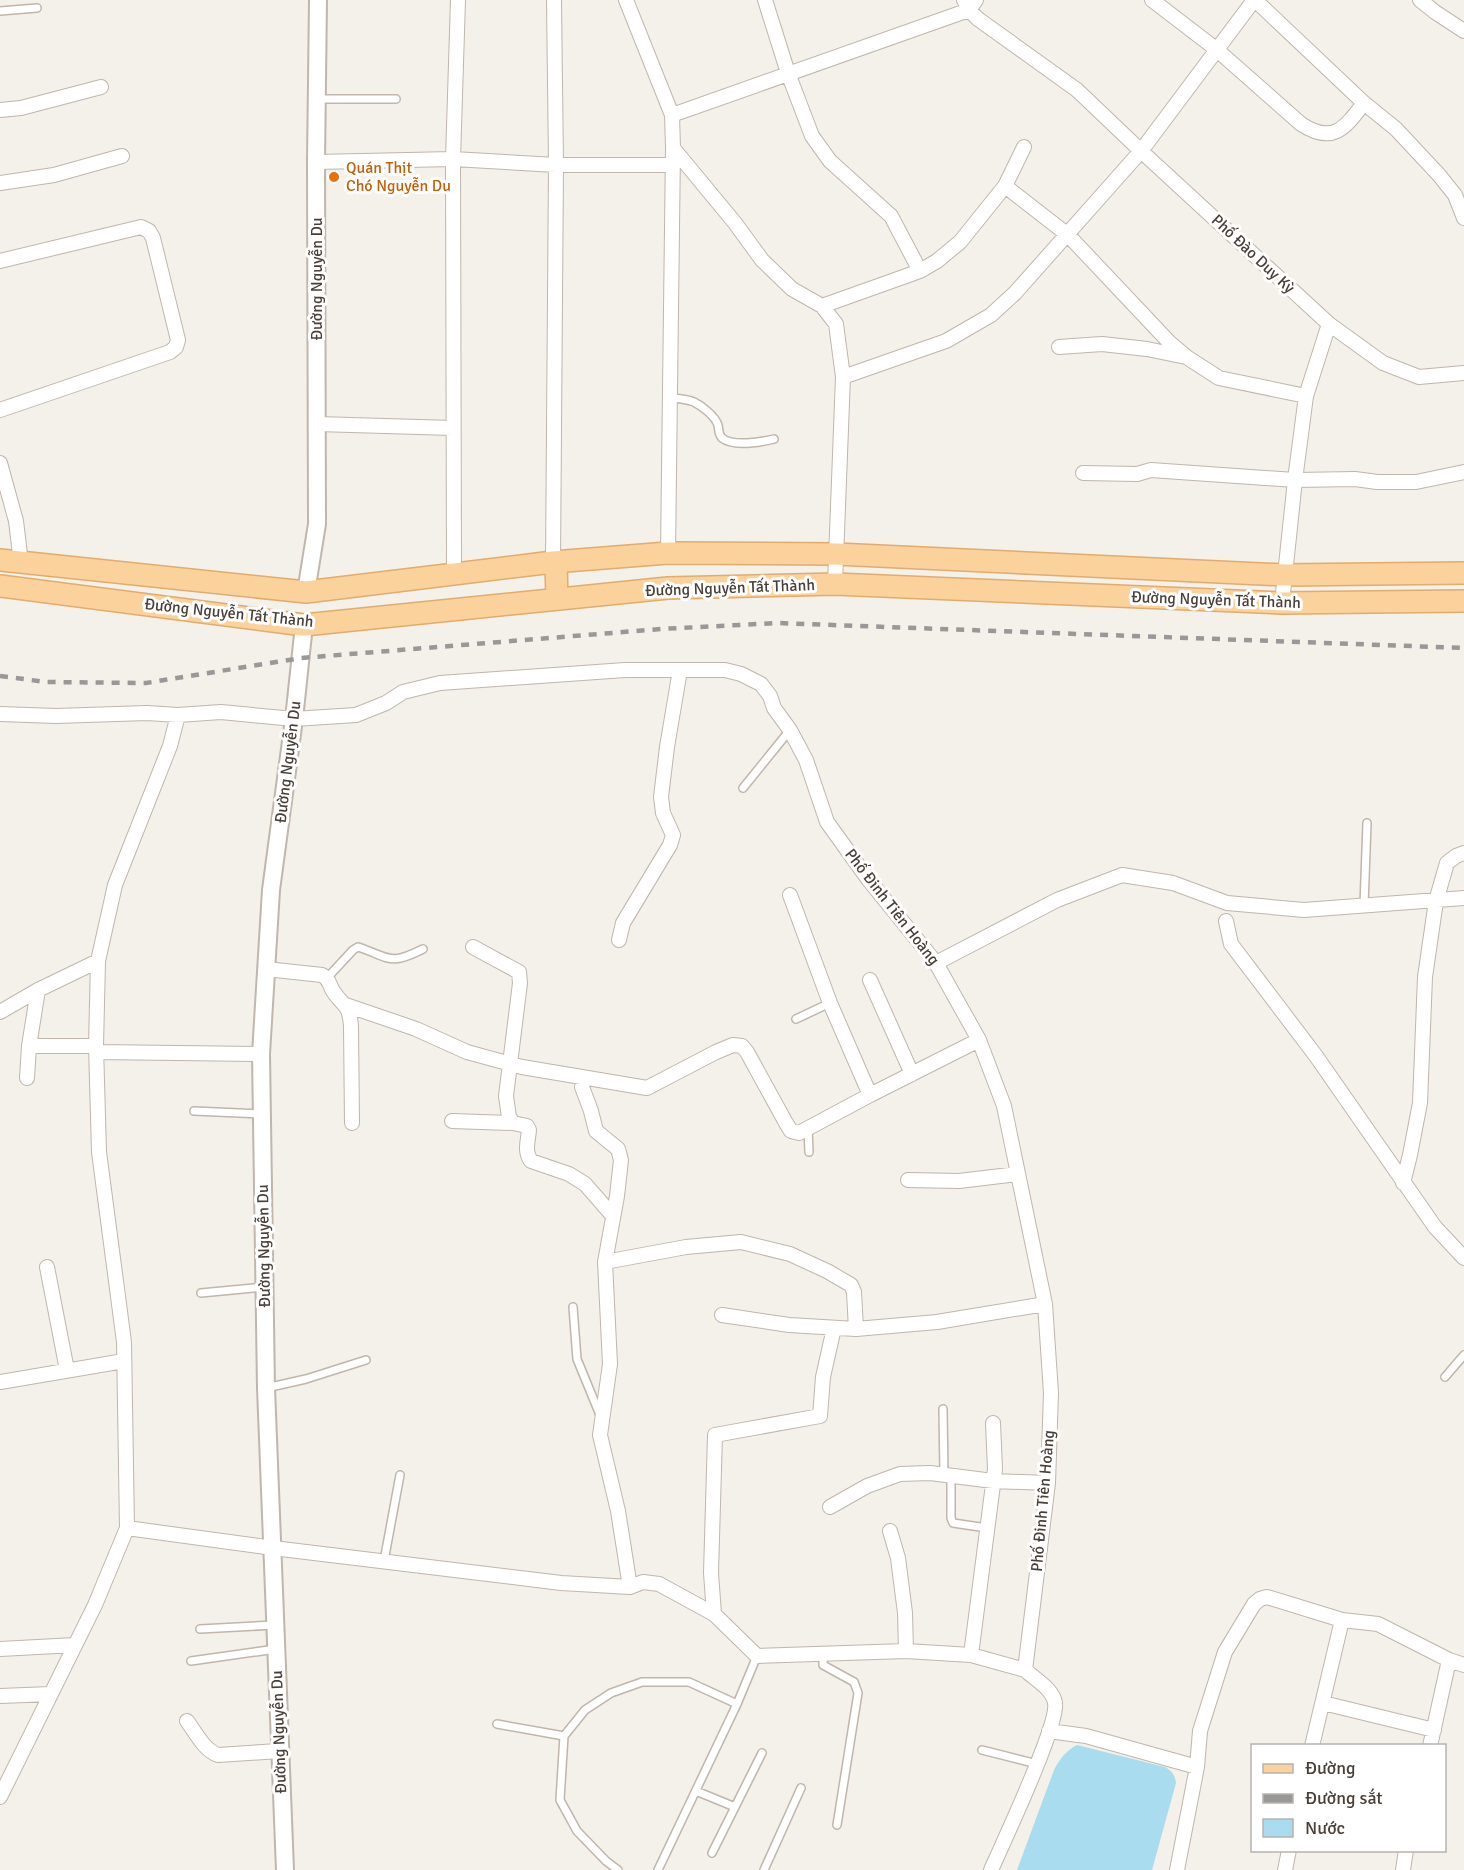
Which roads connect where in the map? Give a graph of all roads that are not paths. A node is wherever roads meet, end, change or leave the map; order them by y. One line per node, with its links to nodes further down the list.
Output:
1 (318, 0): 16 (street, Đường Nguyễn Du)
2 (458, 0): 25 (street)
3 (554, 0): 27 (street)
4 (626, 0): 20 (street)
5 (765, 0): 14 (street)
6 (1152, 0): 13 (street)
7 (1254, 0): 13 (street); 18 (street)
8 (1420, 0): 12 (street)
9 (970, 3): 14 (street); 23 (street, Phố Đào Duy Kỳ)
10 (37, 8): 11 (lane)
11 (0, 11)
12 (1464, 31)
13 (1216, 50): 18 (street); 23 (street)
14 (788, 73): 20 (street); 34 (street)
15 (101, 87): 19 (street)
16 (317, 99): 17 (lane); 26 (street, Đường Nguyễn Du)
17 (396, 99)
18 (1364, 103): 31 (street)
19 (0, 110)
20 (672, 115): 22 (street)
21 (1024, 147): 30 (street)
22 (674, 148): 28 (street); 35 (street)
23 (1141, 151): 32 (street); 36 (street, Phố Đào Duy Kỳ)
24 (122, 156): 29 (street)
25 (453, 159): 26 (street); 27 (street); 45 (street)
26 (316, 162): 44 (street, Đường Nguyễn Du)
27 (556, 165): 28 (street); 54 (street)
28 (672, 165): 42 (street)
29 (0, 183)
30 (1005, 186): 32 (street); 34 (street)
31 (1464, 218)
32 (1068, 235): 38 (street); 40 (street)
33 (0, 261): 43 (street)
34 (920, 271): 35 (street)
35 (822, 306): 40 (street)
36 (1329, 324): 39 (street, Phố Đào Duy Kỳ); 41 (street)
37 (1059, 347): 38 (street)
38 (1188, 358): 41 (street)
39 (1464, 373)
40 (843, 377): 52 (street)
41 (1306, 396): 50 (street)
42 (670, 398): 46 (lane); 51 (street)
43 (0, 410)
44 (317, 424): 45 (street); 62 (street, Đường Nguyễn Du)
45 (453, 428): 58 (street)
46 (774, 439)
47 (0, 463): 55 (street)
48 (1464, 472): 50 (street)
49 (1083, 473): 50 (street)
50 (1295, 480): 59 (street)
51 (668, 553): 52 (main road, Đường Nguyễn Tất Thành); 54 (main road, Đường Nguyễn Tất Thành)
52 (836, 554): 59 (main road, Đường Nguyễn Tất Thành); 60 (street)
53 (0, 560): 55 (main road, Đường Nguyễn Tất Thành)
54 (554, 562): 58 (main road, Đường Nguyễn Tất Thành); 63 (main road)
55 (21, 563): 61 (main road); 62 (main road, Đường Nguyễn Tất Thành)
56 (1464, 573): 57 (main road, Đường Nguyễn Tất Thành)
57 (1399, 574): 59 (main road, Đường Nguyễn Tất Thành); 65 (main road)
58 (454, 575): 62 (main road, Đường Nguyễn Tất Thành)
59 (1284, 575): 66 (street)
60 (835, 584): 63 (main road, Đường Nguyễn Tất Thành); 66 (main road, Đường Nguyễn Tất Thành)
61 (9, 587): 67 (main road, Đường Nguyễn Tất Thành)
62 (306, 592)
63 (557, 599): 67 (main road, Đường Nguyễn Tất Thành)
64 (1464, 601): 65 (main road, Đường Nguyễn Tất Thành)
65 (1399, 602): 66 (main road, Đường Nguyễn Tất Thành)
66 (1282, 603)
67 (304, 625): 71 (street, Đường Nguyễn Du)
68 (680, 670): 71 (street, Phố Đinh Tiên Hoàng); 72 (street, Phố Đinh Tiên Hoàng); 81 (street)
69 (0, 714): 70 (street, Phố Đinh Tiên Hoàng)
70 (178, 715): 71 (street, Phố Đinh Tiên Hoàng); 84 (street)
71 (294, 719): 86 (street, Đường Nguyễn Du)
72 (790, 730): 73 (lane); 85 (street, Phố Đinh Tiên Hoàng)
73 (743, 788)
74 (1366, 823): 79 (lane)
75 (1464, 853): 78 (street)
76 (790, 896): 90 (street)
77 (1464, 898): 78 (street)
78 (1436, 901): 79 (street); 112 (street)
79 (1364, 905): 85 (street)
80 (1226, 921): 112 (street)
81 (619, 940)
82 (473, 947): 98 (street)
83 (423, 949): 87 (lane)
84 (98, 961): 89 (street); 96 (street)
85 (936, 963): 94 (street, Phố Đinh Tiên Hoàng)
86 (266, 969): 87 (street); 97 (street, Đường Nguyễn Du)
87 (327, 978): 91 (street)
88 (870, 980): 99 (street)
89 (38, 990): 92 (street); 95 (street)
90 (830, 1003): 93 (lane); 102 (street)
91 (346, 1005): 98 (street); 107 (street)
92 (0, 1012)
93 (796, 1019)
94 (979, 1040): 99 (street); 110 (street, Phố Đinh Tiên Hoàng)
95 (29, 1046): 96 (street); 100 (street)
96 (97, 1049): 97 (street); 126 (street)
97 (261, 1054): 104 (street, Đường Nguyễn Du)
98 (509, 1063): 106 (street); 108 (street)
99 (912, 1074): 102 (street)
100 (27, 1078)
101 (582, 1087): 113 (street)
102 (870, 1095): 108 (street)
103 (194, 1111): 104 (lane)
104 (262, 1114): 117 (street, Đường Nguyễn Du)
105 (452, 1120): 106 (street)
106 (513, 1122): 113 (street)
107 (352, 1123)
108 (808, 1128): 109 (lane)
109 (809, 1152)
110 (1018, 1174): 111 (street); 119 (street, Phố Đinh Tiên Hoàng)
111 (908, 1180)
112 (1403, 1183): 114 (street)
113 (614, 1216): 115 (street)
114 (1464, 1258)
115 (605, 1262): 123 (street); 132 (street)
116 (47, 1267): 127 (street)
117 (265, 1286): 118 (lane); 130 (street, Đường Nguyễn Du)
118 (201, 1293)
119 (1045, 1304): 123 (street); 137 (street, Phố Đinh Tiên Hoàng)
120 (573, 1307): 132 (lane)
121 (722, 1315): 122 (street)
122 (834, 1328): 123 (street); 145 (street)
123 (856, 1329)
124 (1464, 1355): 128 (lane)
125 (366, 1360): 130 (lane)
126 (124, 1361): 127 (street); 139 (street)
127 (67, 1371): 129 (street)
128 (1445, 1377)
129 (0, 1382)
130 (266, 1388): 142 (street, Đường Nguyễn Du)
131 (943, 1408): 135 (lane)
132 (602, 1420): 144 (street)
133 (993, 1423): 136 (street)
134 (400, 1475): 143 (lane)
135 (948, 1476): 136 (street); 138 (street); 140 (lane)
136 (993, 1481): 137 (street); 140 (street)
137 (1048, 1483): 159 (street, Phố Đinh Tiên Hoàng)
138 (830, 1507)
139 (127, 1528): 142 (street); 149 (street)
140 (987, 1528): 154 (street)
141 (890, 1531): 152 (street)
142 (273, 1548): 143 (street); 147 (street, Đường Nguyễn Du)
143 (384, 1561): 144 (street)
144 (630, 1587): 145 (street)
145 (714, 1614): 155 (street)
146 (1342, 1620): 156 (street); 162 (street); 175 (street)
147 (275, 1625): 148 (lane); 151 (street, Đường Nguyễn Du)
148 (200, 1629)
149 (75, 1645): 150 (street); 160 (street)
150 (0, 1649)
151 (276, 1649): 157 (lane); 172 (street, Đường Nguyễn Du)
152 (906, 1651): 153 (street); 154 (street)
153 (823, 1654): 155 (street); 180 (lane)
154 (971, 1655): 159 (street)
155 (757, 1656): 163 (lane)
156 (1449, 1660): 158 (street); 166 (street)
157 (191, 1661)
158 (1464, 1665)
159 (1025, 1670): 167 (street)
160 (51, 1694): 161 (street); 178 (street)
161 (0, 1696)
162 (1323, 1703): 166 (street); 169 (street)
163 (737, 1704): 168 (lane); 177 (lane)
164 (187, 1721): 172 (street)
165 (497, 1724): 168 (lane)
166 (1434, 1730): 170 (street)
167 (1049, 1731): 174 (street); 175 (street)
168 (564, 1736): 185 (lane)
169 (1313, 1744)
170 (1430, 1744)
171 (982, 1750): 174 (lane)
172 (279, 1751): 184 (street, Đường Nguyễn Du)
173 (762, 1753): 179 (lane)
174 (1036, 1764): 188 (street)
175 (1197, 1767): 189 (street)
176 (801, 1788): 187 (lane)
177 (696, 1791): 179 (lane); 186 (lane)
178 (0, 1797)
179 (735, 1808): 183 (lane)
180 (837, 1825)
181 (1289, 1852): 190 (street)
182 (1406, 1852): 191 (street)
183 (712, 1853)
184 (285, 1870)
185 (618, 1870)
186 (658, 1870)
187 (764, 1870)
188 (991, 1870)
189 (1178, 1870)
190 (1285, 1870)
191 (1402, 1870)

